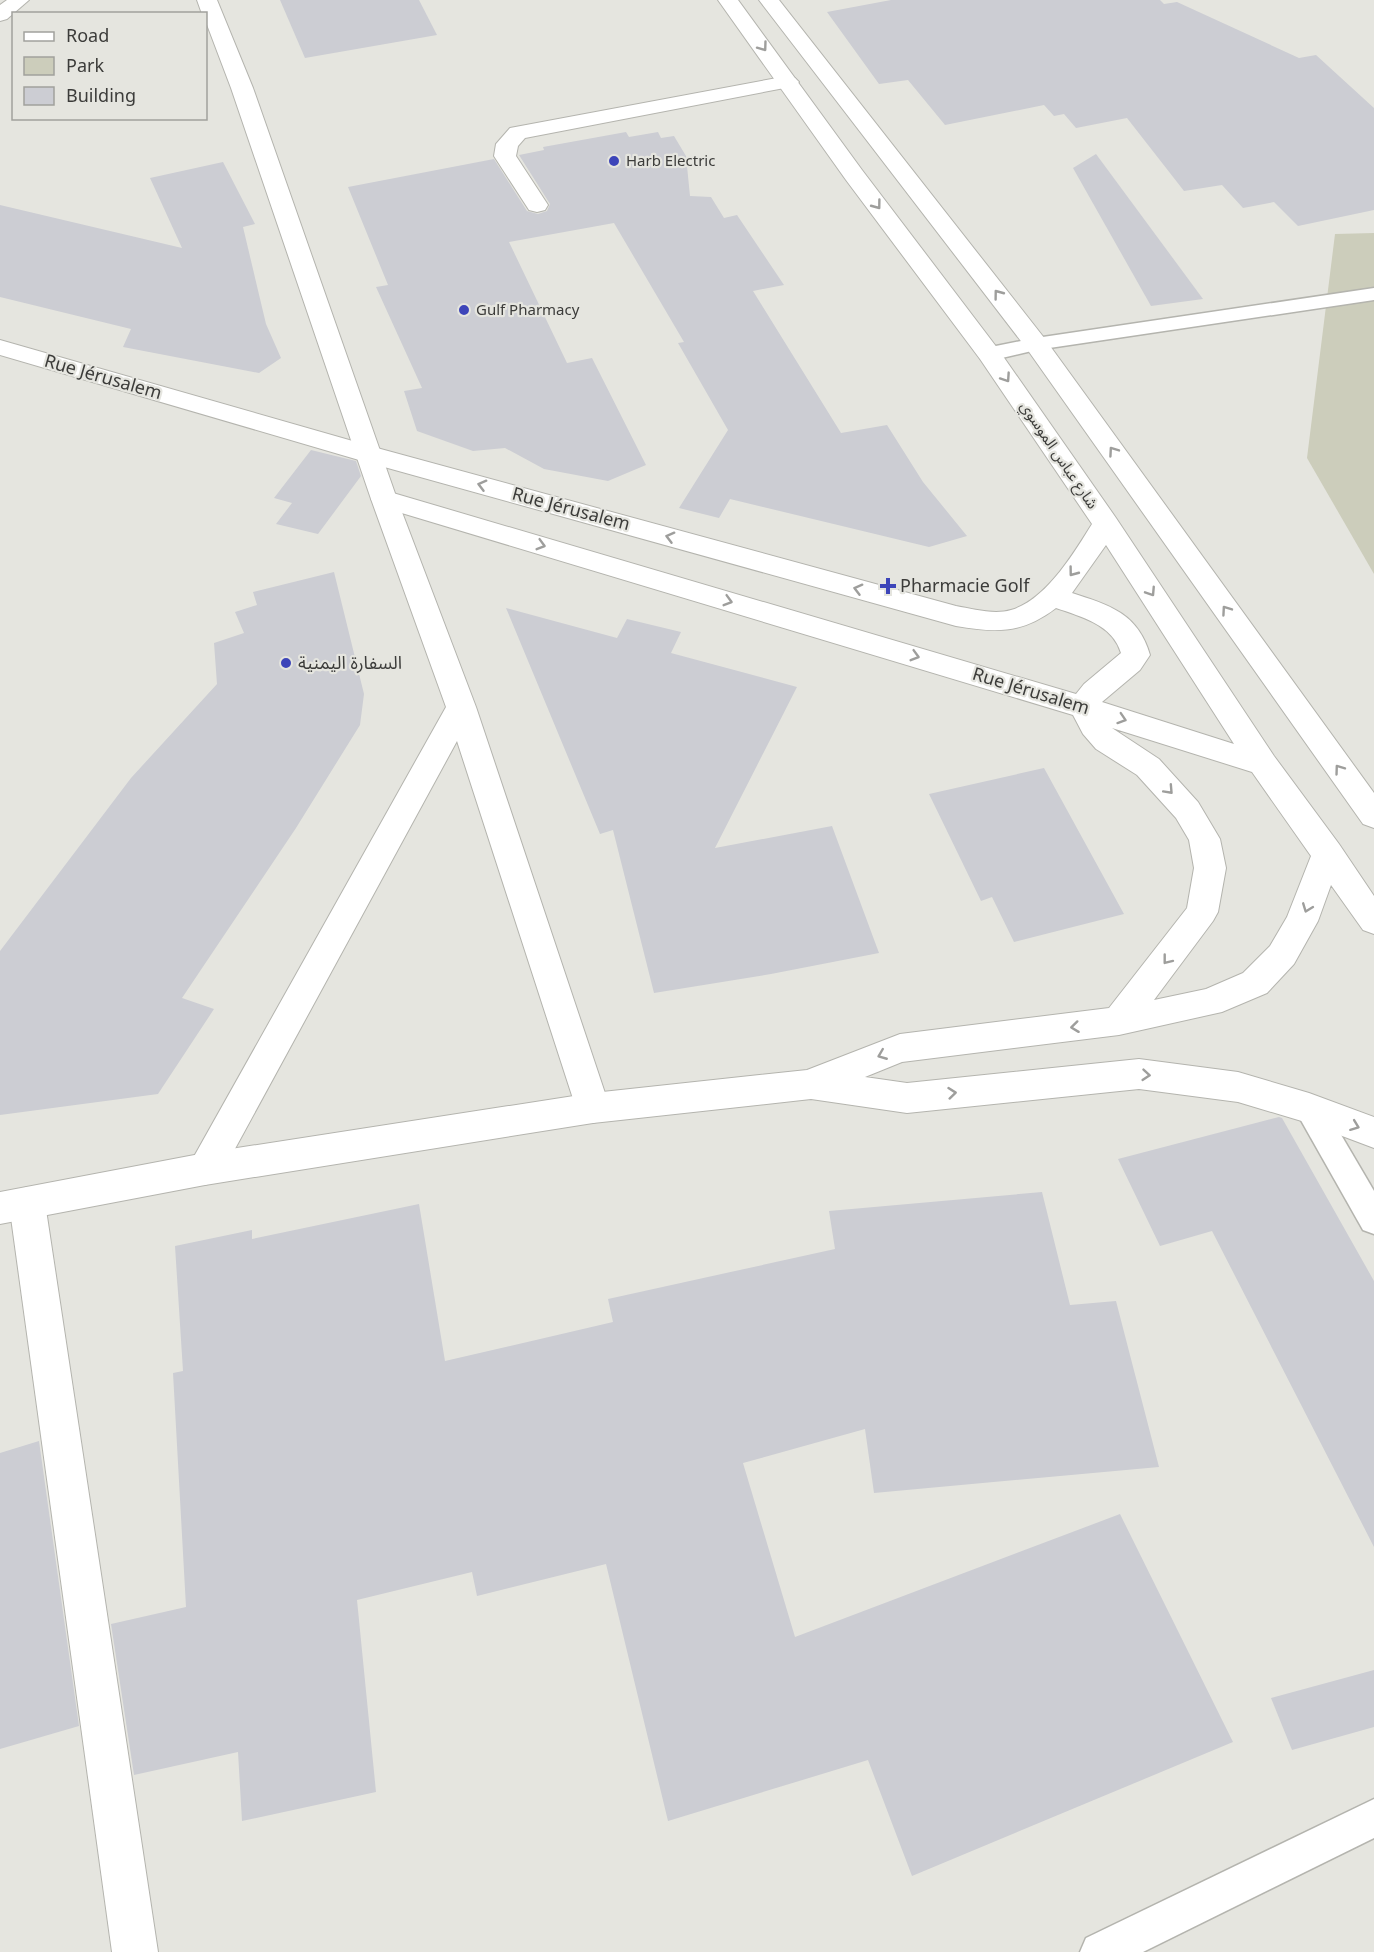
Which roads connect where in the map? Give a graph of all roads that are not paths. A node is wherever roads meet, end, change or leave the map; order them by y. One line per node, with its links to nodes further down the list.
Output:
1 (18, 0): 5 (street)
2 (207, 0): 12 (street)
3 (728, 0): 6 (street, شارع عباس الموسوي, one-way to 6)
4 (769, 0): 9 (street, one-way to 4)
5 (0, 15)
6 (788, 82): 7 (street); 11 (street, شارع عباس الموسوي, one-way to 11)
7 (537, 205)
8 (1374, 294): 9 (lane)
9 (1036, 344): 11 (lane); 19 (street, one-way to 9)
10 (0, 347): 12 (street, Rue Jérusalem)
11 (989, 354): 14 (street, شارع عباس الموسوي, one-way to 14)
12 (368, 454): 13 (street); 15 (street, Rue Jérusalem, one-way to 12)
13 (384, 499): 16 (street); 17 (street, Rue Jérusalem, one-way to 17)
14 (1106, 524): 15 (street, Rue Jérusalem, one-way to 15); 18 (street, شارع عباس الموسوي, one-way to 18)
15 (1052, 597): 17 (street)
16 (461, 707): 24 (street); 27 (street)
17 (1084, 707): 18 (street, Rue Jérusalem, one-way to 18); 22 (street, one-way to 22)
18 (1263, 764): 20 (street, شارع عباس الموسوي)
19 (1374, 816)
20 (1328, 853): 21 (street, شارع عباس الموسوي); 22 (street, one-way to 22)
21 (1374, 921)
22 (1119, 1021): 23 (street, one-way to 23)
23 (811, 1084): 24 (street); 25 (street, one-way to 25)
24 (593, 1108): 27 (street)
25 (1309, 1108): 26 (street, one-way to 26); 29 (lane)
26 (1374, 1133)
27 (204, 1169): 28 (street)
28 (14, 1205): 31 (street)
29 (1374, 1220)
30 (1374, 1818): 32 (lane)
31 (135, 1952)
32 (1100, 1952)

